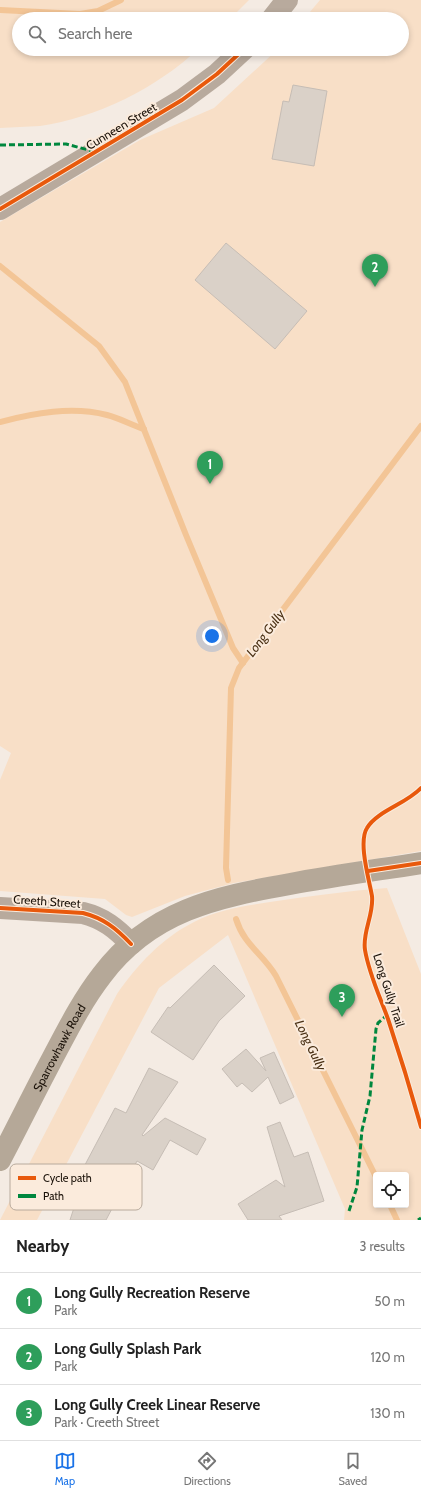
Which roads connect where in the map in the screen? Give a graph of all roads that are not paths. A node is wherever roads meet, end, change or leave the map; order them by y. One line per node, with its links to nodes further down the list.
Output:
1 (287, 0): 2 (street)
2 (278, 12)
3 (236, 56): 4 (street, Cunneen Street)
4 (0, 209)
5 (421, 862): 7 (main road)
6 (0, 908): 7 (street, Creeth Street)
7 (131, 944): 8 (main road, Sparrowhawk Road)
8 (0, 1160)

